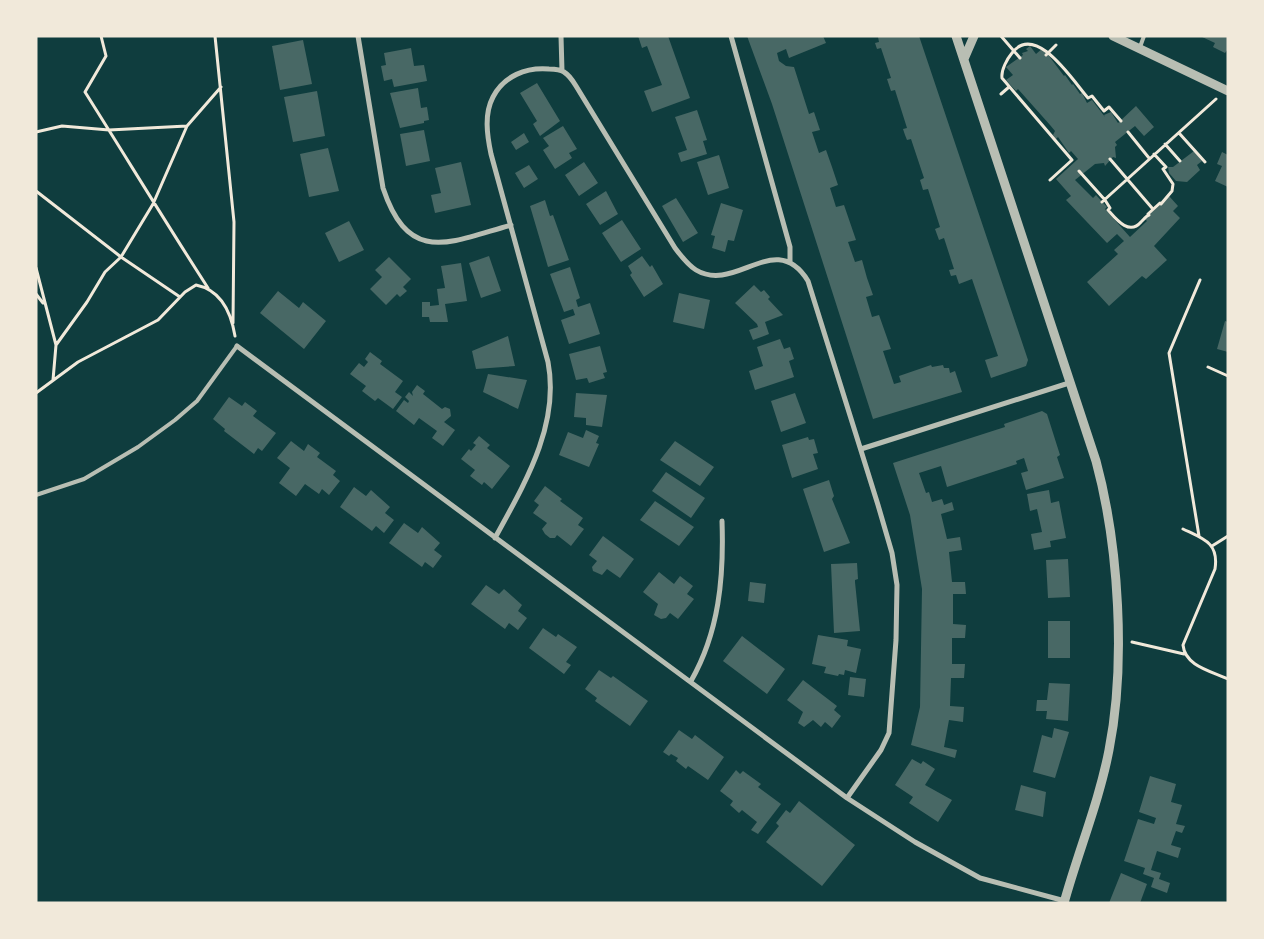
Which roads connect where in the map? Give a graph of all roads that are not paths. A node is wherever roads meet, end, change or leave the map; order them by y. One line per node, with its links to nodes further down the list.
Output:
1 (358, 36): 12 (street)
2 (561, 36): 10 (street)
3 (731, 36): 13 (street)
4 (956, 36): 9 (street)
5 (974, 36): 9 (street)
6 (1113, 36): 8 (street)
7 (1144, 36): 8 (lane)
8 (1139, 49): 11 (street)
9 (964, 58): 15 (street)
10 (562, 71): 12 (street); 13 (street)
11 (1227, 90)
12 (511, 225): 19 (street)
13 (790, 262): 16 (street)
14 (237, 346): 17 (lane); 19 (street)
15 (1069, 383): 16 (street); 22 (street)
16 (861, 449): 21 (street)
17 (36, 496)
18 (722, 521): 20 (street)
19 (495, 538): 20 (street)
20 (690, 682): 21 (street)
21 (848, 798): 22 (street)
22 (1064, 902)

